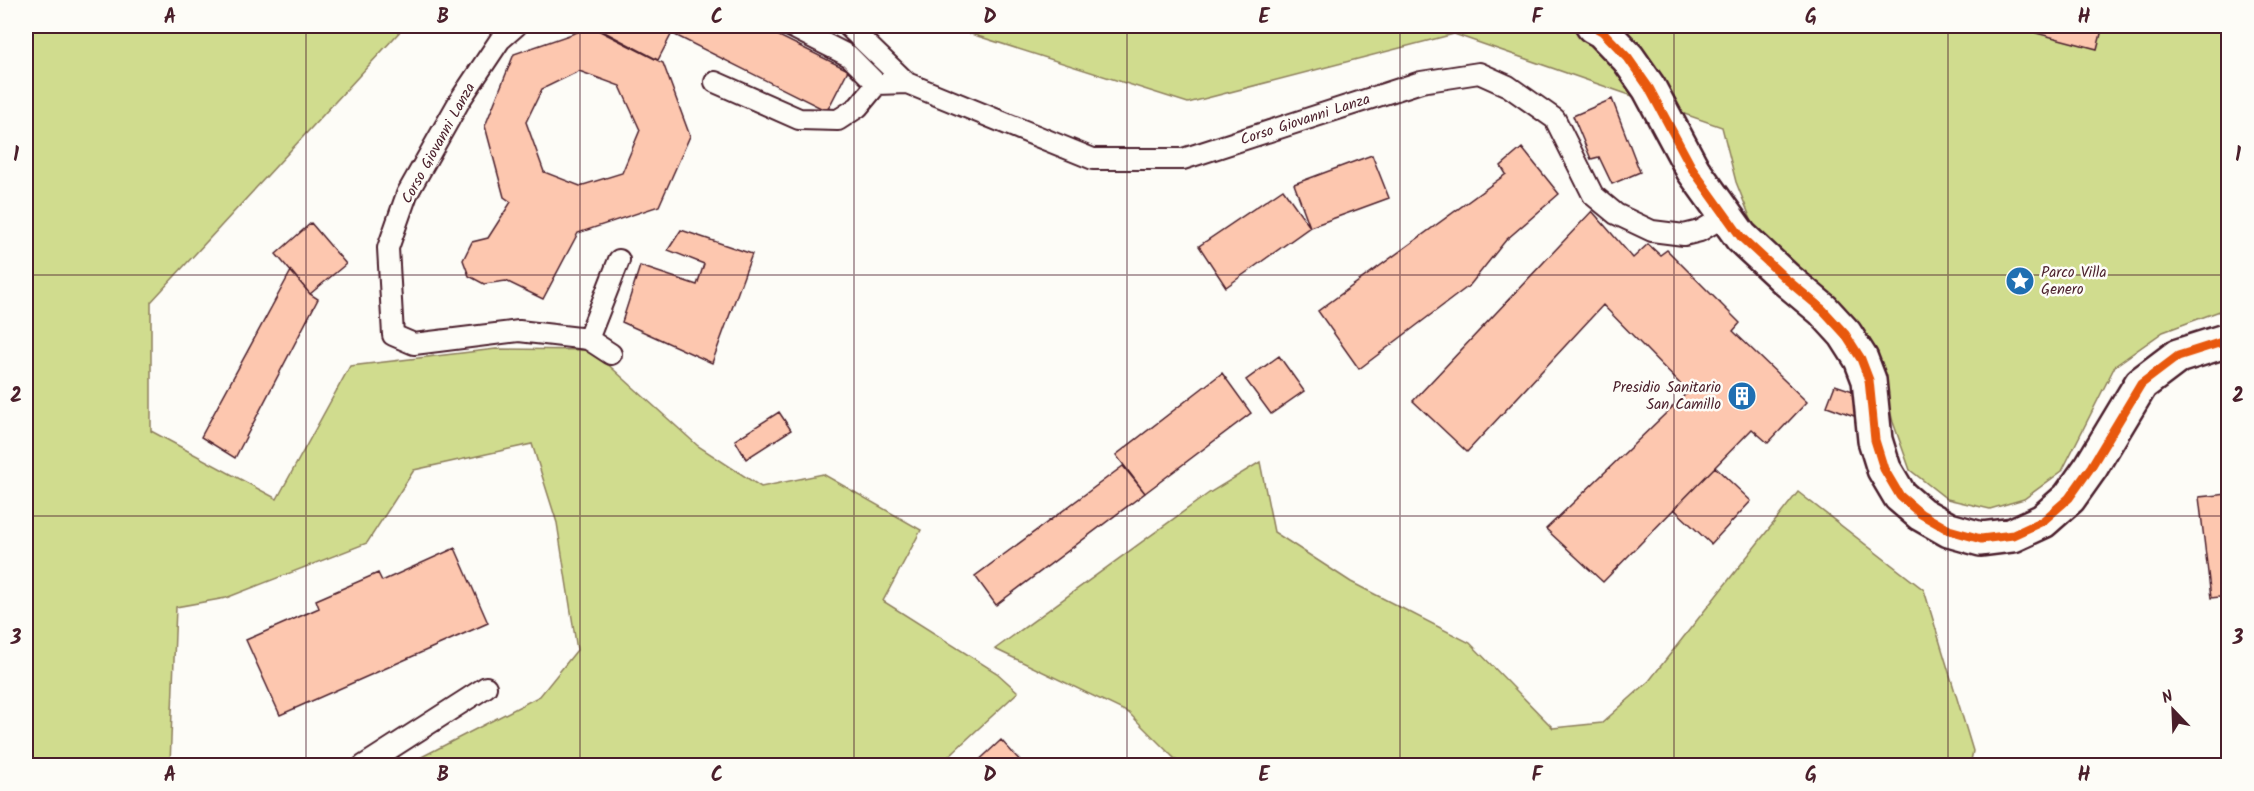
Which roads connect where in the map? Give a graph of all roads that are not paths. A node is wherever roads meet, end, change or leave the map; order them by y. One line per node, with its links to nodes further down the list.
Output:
1 (516, 26): 10 (lane, Corso Giovanni Lanza)
2 (790, 26): 7 (lane)
3 (848, 26): 6 (lane, Corso Giovanni Lanza)
4 (1593, 26): 8 (street)
5 (715, 82): 7 (lane)
6 (907, 83): 7 (lane); 8 (lane, Corso Giovanni Lanza)
7 (877, 84)
8 (1725, 216): 11 (street)
9 (619, 261): 10 (lane)
10 (588, 339): 12 (lane, Corso Giovanni Lanza)
11 (2229, 340)
12 (611, 354)
13 (486, 687): 14 (lane)
14 (363, 765)

